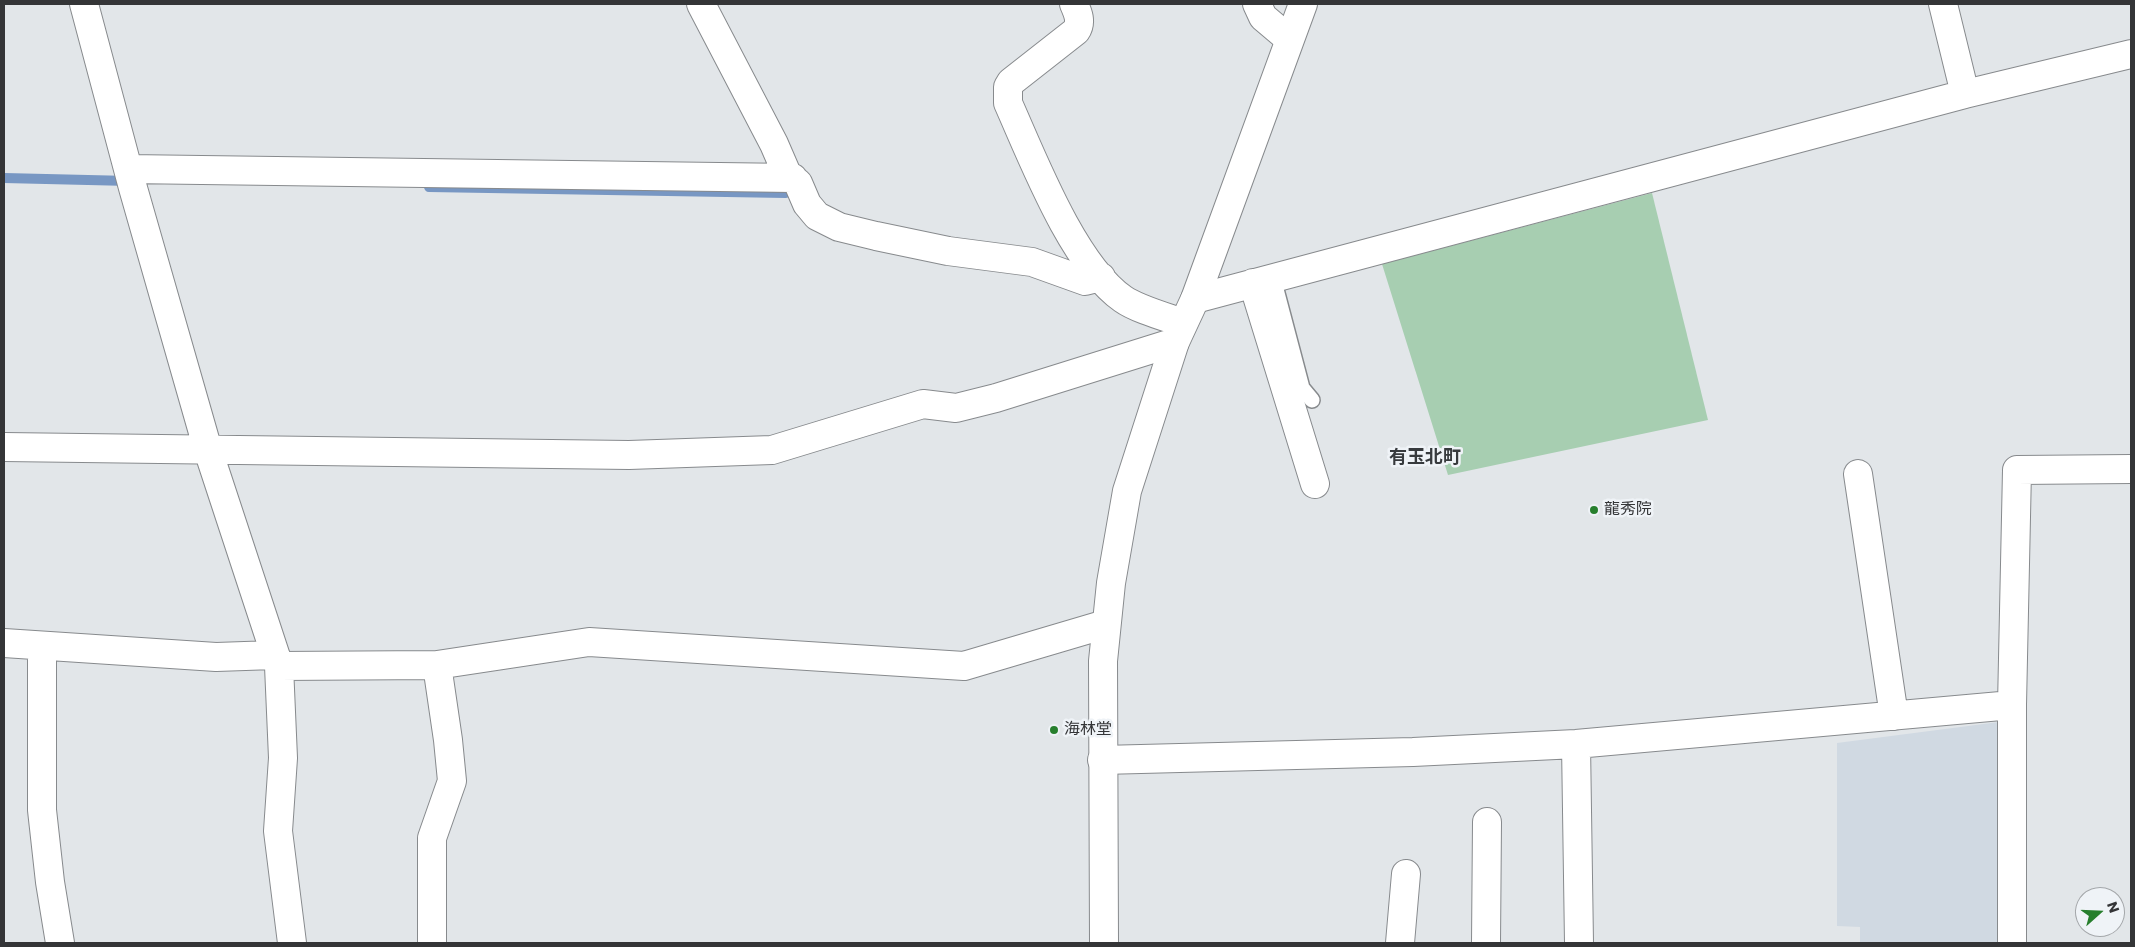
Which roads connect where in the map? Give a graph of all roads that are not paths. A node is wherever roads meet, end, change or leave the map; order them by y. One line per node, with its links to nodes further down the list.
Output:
1 (84, 4): 10 (street)
2 (701, 4): 11 (street)
3 (1074, 4): 12 (street)
4 (1257, 4): 7 (street)
5 (1303, 4): 7 (street)
6 (1942, 4): 9 (street)
7 (1289, 39): 14 (street)
8 (2131, 54): 9 (street)
9 (1965, 94): 13 (street)
10 (130, 178): 11 (street); 18 (street)
11 (793, 178): 12 (street)
12 (1101, 277): 15 (street)
13 (1263, 281): 14 (street); 16 (lane); 21 (street)
14 (1194, 299): 15 (street)
15 (1179, 333): 18 (street); 22 (street)
16 (1312, 400)
17 (4, 447): 18 (street)
18 (208, 450): 25 (street)
19 (2131, 470): 27 (street)
20 (1858, 474): 28 (street)
21 (1315, 484)
22 (1106, 624): 26 (street); 30 (street)
23 (4, 643): 24 (street)
24 (42, 646): 25 (street); 33 (street)
25 (277, 661): 26 (street); 34 (street)
26 (437, 665): 35 (street)
27 (2012, 705): 28 (street); 40 (street)
28 (1894, 716): 29 (street)
29 (1576, 744): 30 (street); 39 (street)
30 (1102, 760): 36 (street)
31 (1487, 822): 38 (street)
32 (1406, 874): 37 (street)
33 (60, 943)
34 (292, 943)
35 (432, 943)
36 (1104, 943)
37 (1400, 943)
38 (1486, 943)
39 (1579, 943)
40 (2012, 943)

